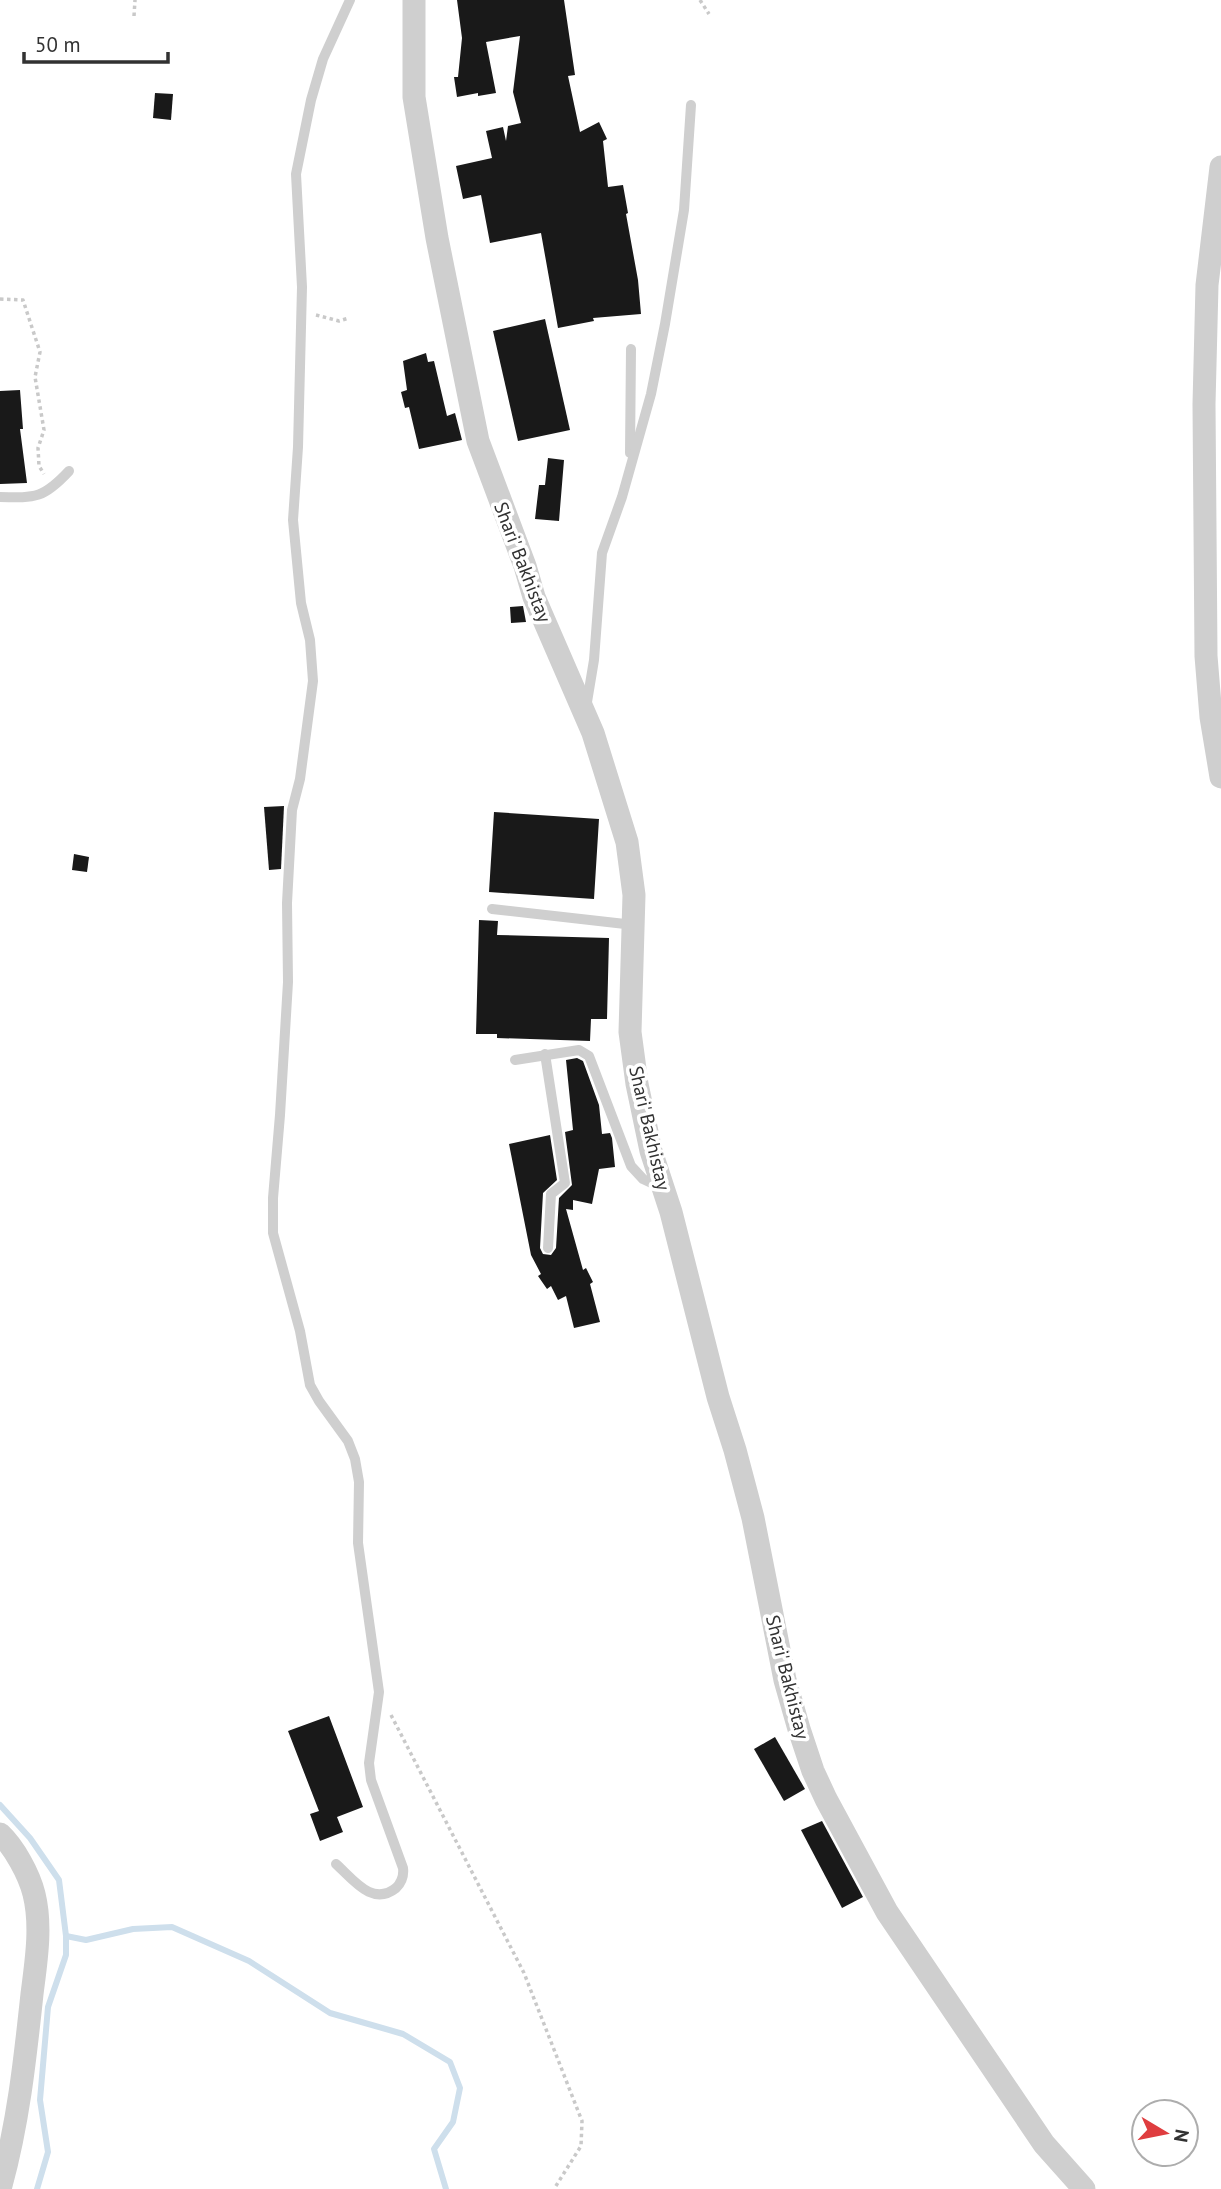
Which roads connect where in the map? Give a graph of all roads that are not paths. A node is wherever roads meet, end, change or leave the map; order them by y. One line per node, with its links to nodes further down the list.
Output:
1 (350, 0): 18 (lane)
2 (414, 0): 9 (street, Shari' Bakhistay)
3 (691, 105): 6 (lane)
4 (1221, 167): 10 (street)
5 (631, 349): 6 (lane)
6 (629, 469): 9 (lane)
7 (69, 471): 8 (lane)
8 (0, 497)
9 (585, 715): 12 (street, Shari' Bakhistay)
10 (1221, 777)
11 (492, 909): 12 (lane)
12 (634, 926): 15 (street, Shari' Bakhistay)
13 (545, 1054): 14 (lane); 15 (lane); 16 (lane)
14 (515, 1060)
15 (663, 1188): 20 (street, Shari' Bakhistay)
16 (548, 1248)
17 (0, 1833): 19 (street)
18 (336, 1864)
19 (0, 2189)
20 (1084, 2189)

